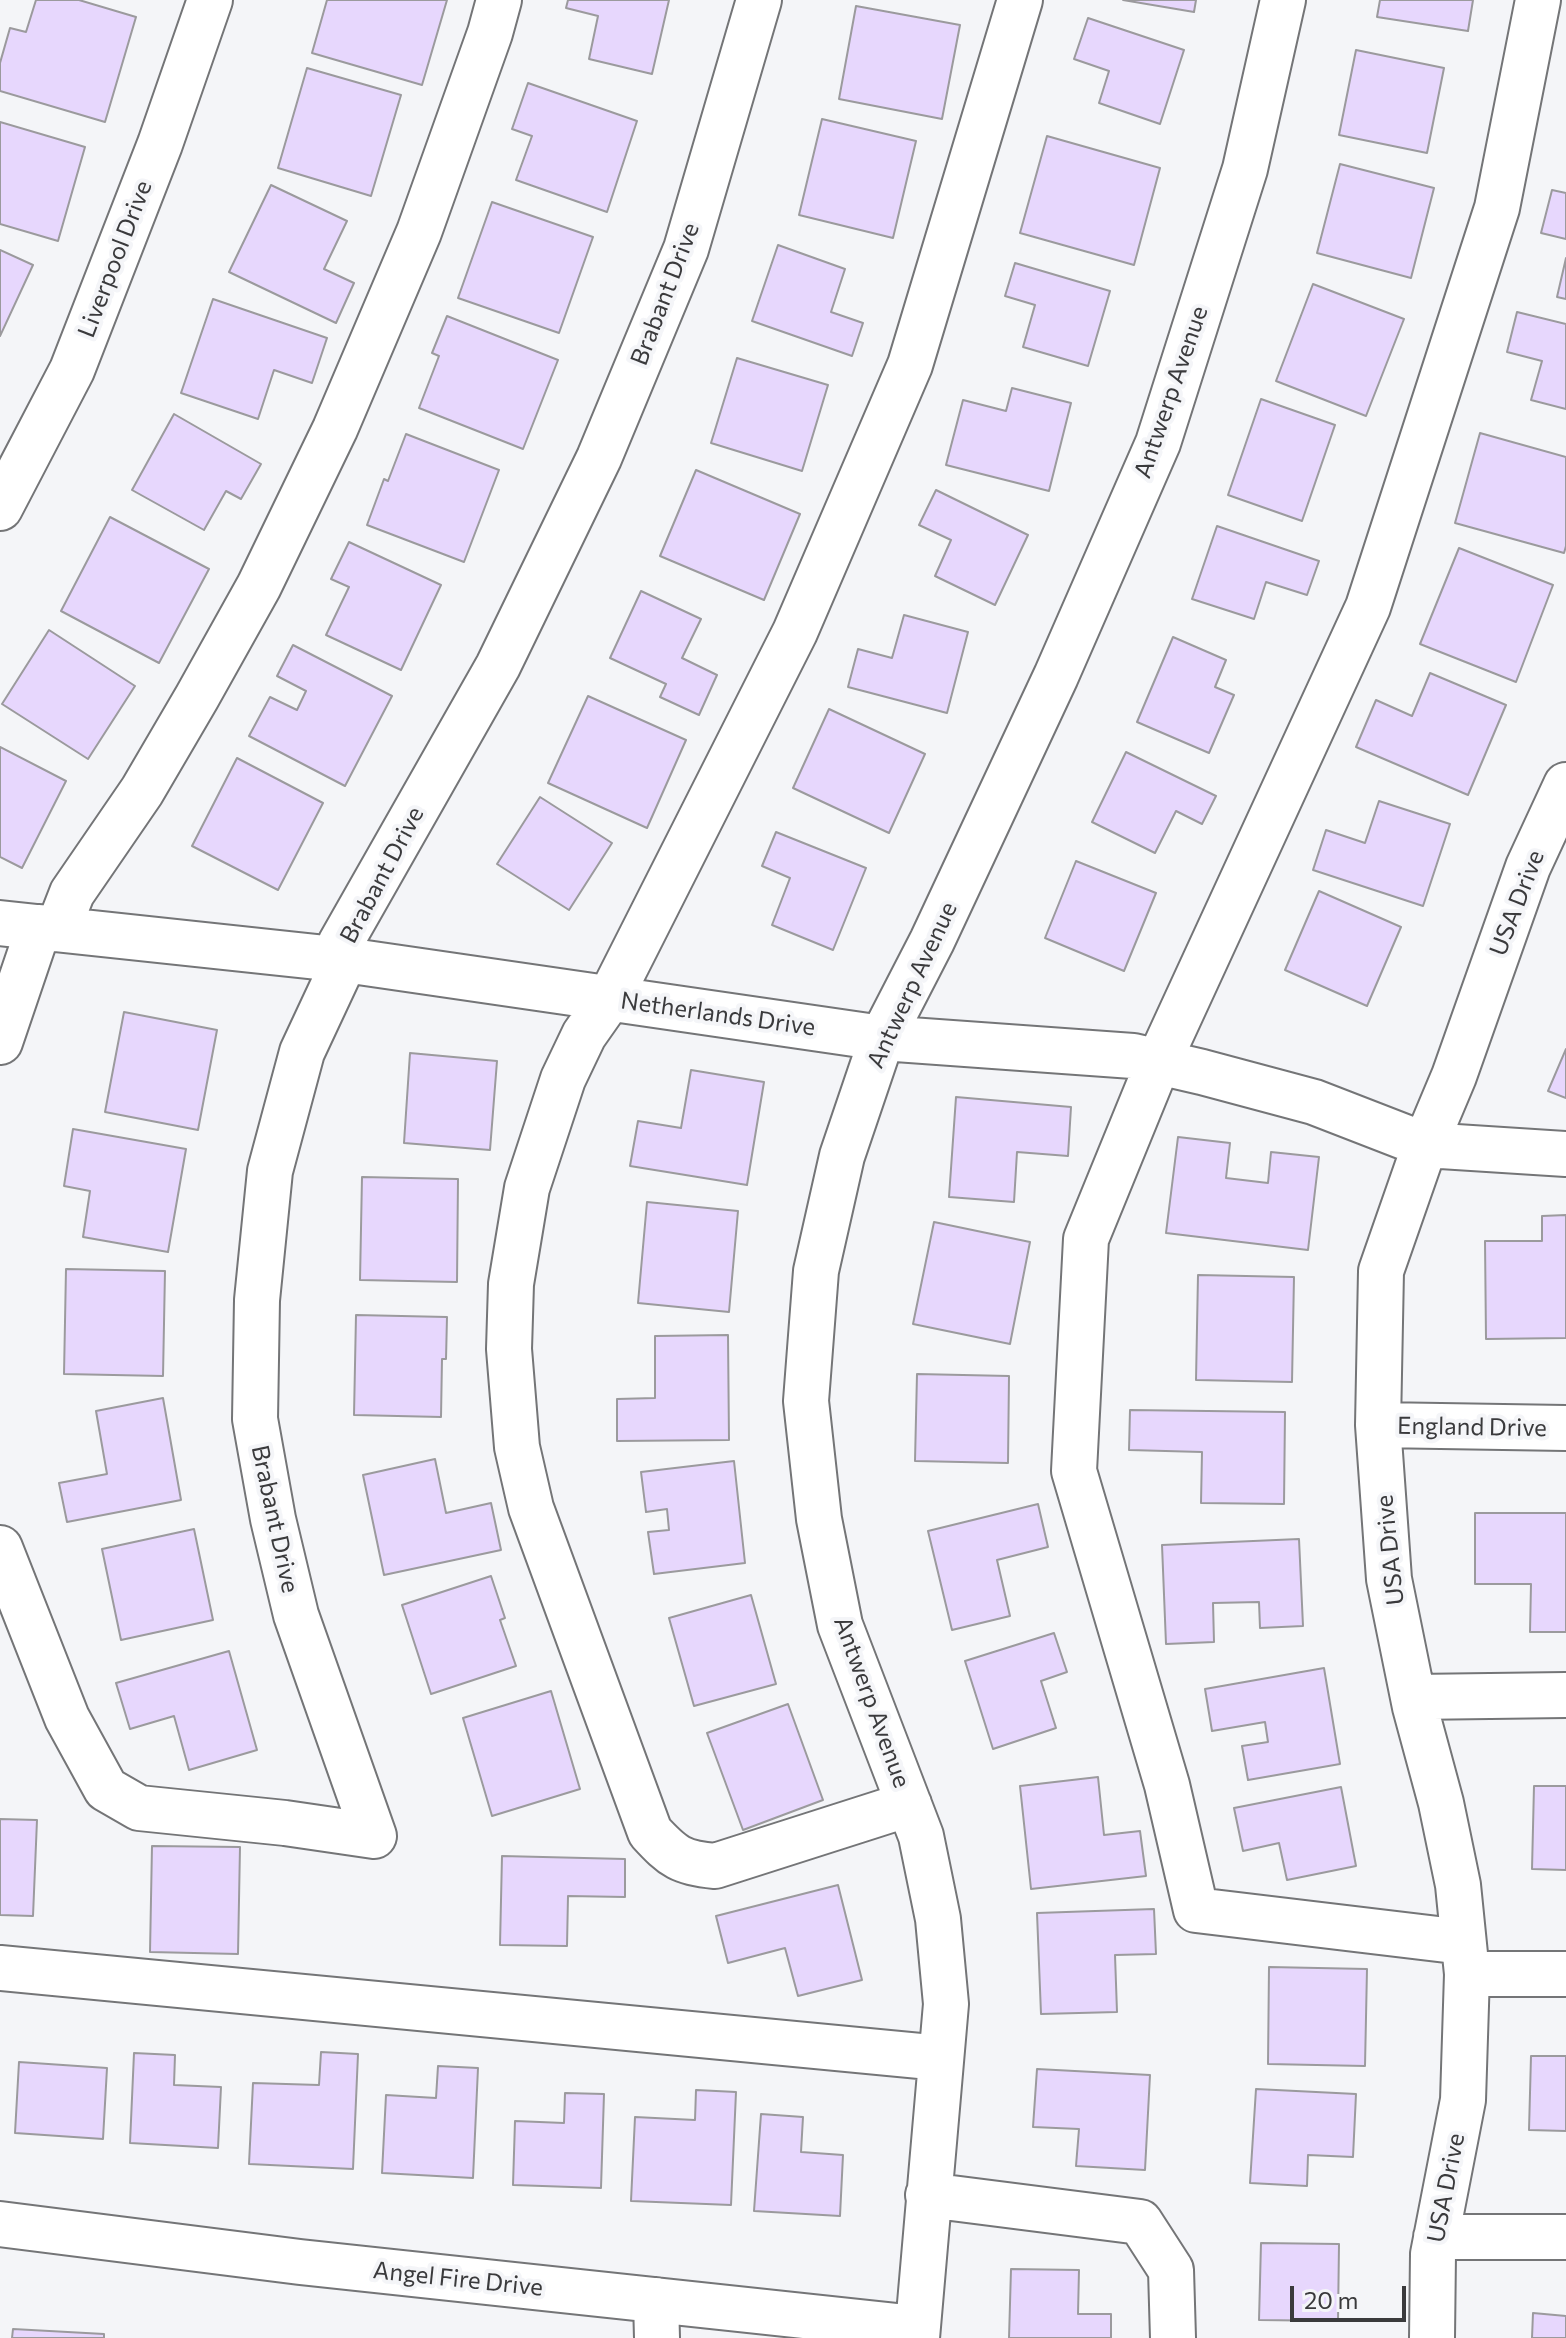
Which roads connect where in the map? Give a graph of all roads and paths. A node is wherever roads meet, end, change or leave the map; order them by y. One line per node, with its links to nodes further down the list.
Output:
1 (210, 0): 7 (street, Liverpool Drive)
2 (499, 0): 9 (street)
3 (759, 0): 10 (street, Brabant Drive)
4 (1020, 0): 11 (street)
5 (1283, 0): 12 (street, Antwerp Avenue)
6 (1538, 0): 14 (street)
7 (0, 508)
8 (1566, 785): 15 (street, USA Drive)
9 (32, 926): 10 (street, Netherlands Drive); 13 (street)
10 (345, 960): 11 (street, Netherlands Drive); 19 (street, Brabant Drive)
11 (610, 998): 12 (street, Netherlands Drive); 22 (street)
12 (882, 1038): 14 (street, Netherlands Drive); 22 (street, Antwerp Avenue)
13 (0, 1042)
14 (1158, 1063): 15 (street, Netherlands Drive); 23 (street)
15 (1425, 1145): 16 (street, Netherlands Drive); 17 (street, USA Drive)
16 (1566, 1154)
17 (1378, 1425): 18 (street, England Drive); 21 (street, USA Drive)
18 (1566, 1428)
19 (0, 1548)
20 (1566, 1695): 21 (street)
21 (1414, 1697): 23 (street, USA Drive)
22 (909, 1804): 26 (street, Antwerp Avenue)
23 (1465, 1958): 25 (street); 29 (street, USA Drive)
24 (0, 1968): 26 (street)
25 (1566, 1974)
26 (941, 2058): 27 (street, Antwerp Avenue)
27 (928, 2195): 32 (street, Antwerp Avenue); 33 (street)
28 (0, 2224): 31 (street, Angel Fire Drive)
29 (1436, 2237): 30 (street); 34 (street, USA Drive)
30 (1566, 2237)
31 (657, 2319): 32 (street, Angel Fire Drive)
32 (917, 2333)
33 (1173, 2338)
34 (1432, 2338)

